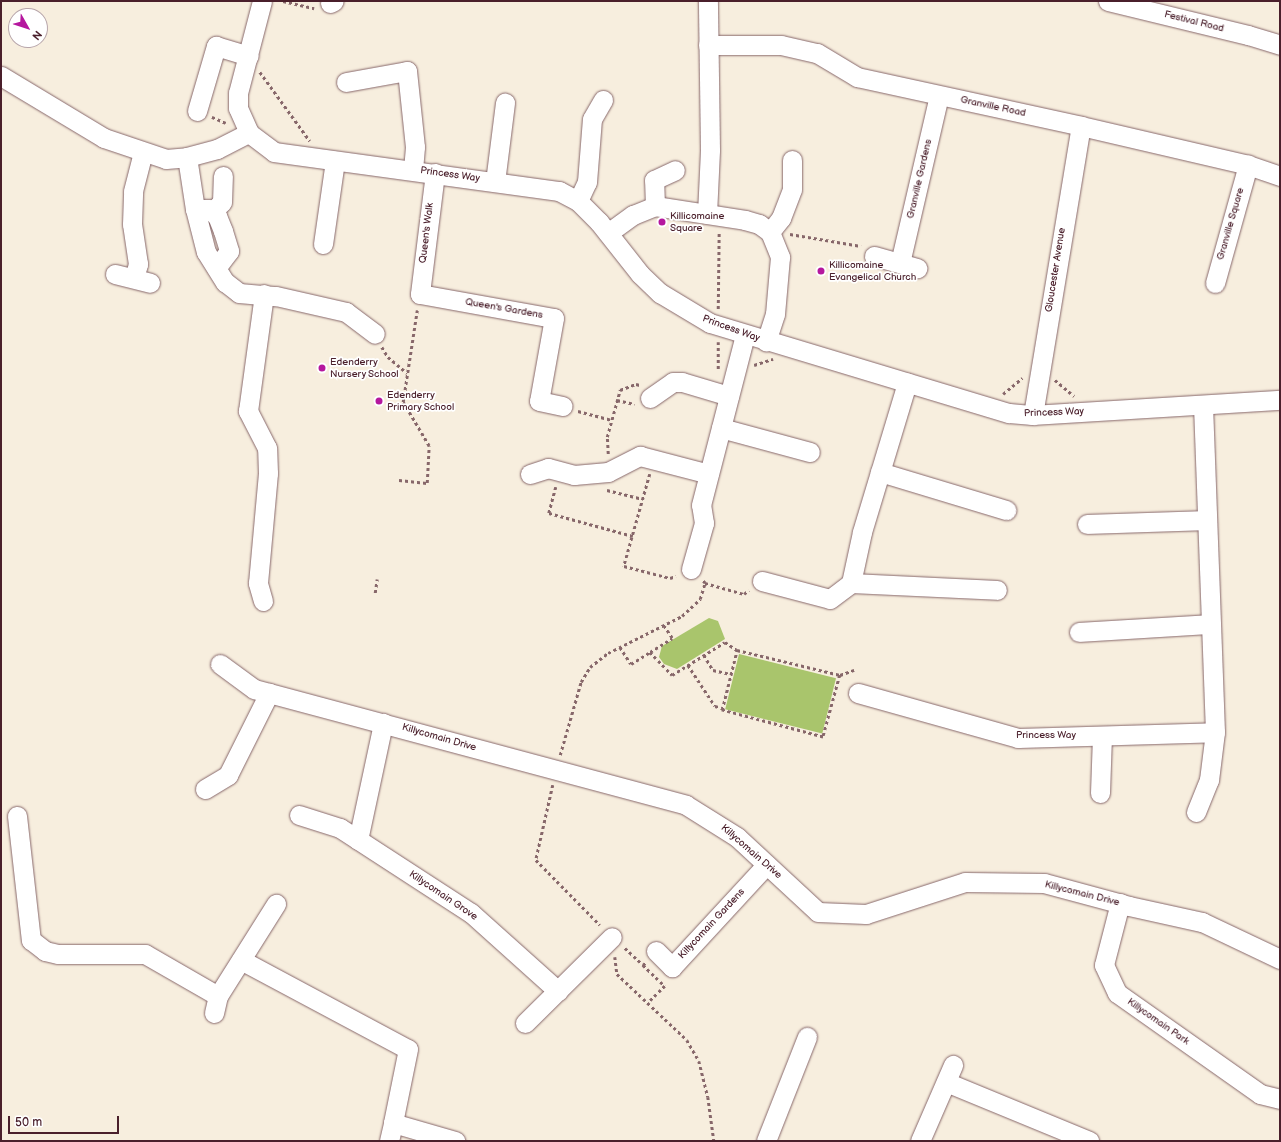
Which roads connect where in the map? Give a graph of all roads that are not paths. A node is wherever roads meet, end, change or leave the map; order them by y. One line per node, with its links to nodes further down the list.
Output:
1 (262, 1): 6 (street, Princess Way)
2 (708, 1): 4 (street)
3 (1108, 1): 5 (street, Festival Road)
4 (708, 45): 9 (street, Granville Road); 29 (street)
5 (1280, 46)
6 (246, 61): 12 (street); 14 (street, Princess Way)
7 (1, 76): 15 (street)
8 (346, 82): 20 (street)
9 (939, 96): 13 (street, Granville Road); 33 (street, Granville Gardens)
10 (603, 100): 26 (street)
11 (505, 103): 25 (street)
12 (197, 111)
13 (1081, 126): 19 (street, Granville Road); 47 (street, Gloucester Avenue)
14 (249, 133): 16 (street); 18 (street, Princess Way)
15 (143, 152): 16 (street); 34 (street)
16 (187, 157): 28 (street)
17 (792, 160): 31 (street)
18 (335, 161): 20 (street, Princess Way); 32 (street)
19 (1248, 165): 24 (street, Granville Road); 35 (street, Granville Square)
20 (413, 170): 22 (street, Princess Way)
21 (675, 170): 27 (street)
22 (435, 173): 25 (street, Princess Way); 37 (street, Queen's Walk)
23 (223, 176): 28 (street)
24 (1280, 176)
25 (495, 182): 26 (street, Princess Way)
26 (578, 201): 30 (street, Princess Way)
27 (655, 206): 29 (street); 30 (street)
28 (204, 211): 36 (street)
29 (713, 215): 31 (street)
30 (608, 233): 39 (street, Princess Way)
31 (773, 238): 40 (street)
32 (323, 244)
33 (874, 256)
34 (115, 274)
35 (1215, 283)
36 (264, 294): 38 (street); 60 (street)
37 (420, 294): 46 (street, Queen's Gardens)
38 (375, 334)
39 (745, 335): 40 (street, Princess Way); 43 (street)
40 (766, 342): 41 (street, Princess Way)
41 (907, 383): 47 (street, Princess Way); 50 (street)
42 (655, 394): 43 (street)
43 (723, 394): 48 (street)
44 (1280, 400): 45 (street, Princess Way)
45 (1203, 405): 47 (street, Princess Way); 54 (street)
46 (562, 406)
47 (1033, 415)
48 (721, 428): 49 (street); 52 (street)
49 (810, 452)
50 (880, 472): 53 (street); 58 (street)
51 (530, 474): 52 (street)
52 (709, 474): 56 (street)
53 (1006, 510)
54 (1207, 520): 55 (street); 61 (street)
55 (1087, 524)
56 (691, 569)
57 (762, 581): 58 (street)
58 (851, 583): 59 (street)
59 (997, 590)
60 (263, 601)
61 (1211, 624): 62 (street); 67 (street)
62 (1079, 632)
63 (220, 664): 64 (street, Killycomain Drive)
64 (269, 693): 66 (street, Killycomain Drive); 69 (street)
65 (858, 693): 68 (street, Princess Way)
66 (383, 723): 74 (street); 75 (street, Killycomain Drive)
67 (1215, 732): 68 (street, Princess Way); 71 (street)
68 (1102, 736): 70 (street)
69 (205, 789)
70 (1100, 793)
71 (1196, 812)
72 (299, 815): 74 (street, Killycomain Grove)
73 (17, 816): 81 (street)
74 (358, 840): 82 (street, Killycomain Grove)
75 (766, 865): 76 (street, Killycomain Drive); 79 (street, Killycomain Gardens)
76 (1120, 903): 80 (street, Killycomain Drive); 85 (street, Killycomain Park)
77 (276, 904): 81 (street)
78 (612, 937): 82 (street)
79 (650, 958)
80 (1280, 959)
81 (241, 960): 86 (street)
82 (558, 991): 83 (street)
83 (525, 1023)
84 (807, 1037): 89 (street)
85 (1280, 1099)
86 (393, 1123): 87 (street); 88 (street)
87 (389, 1141)
88 (455, 1141)
89 (766, 1141)
90 (920, 1141): 91 (street)
91 (1089, 1141)

